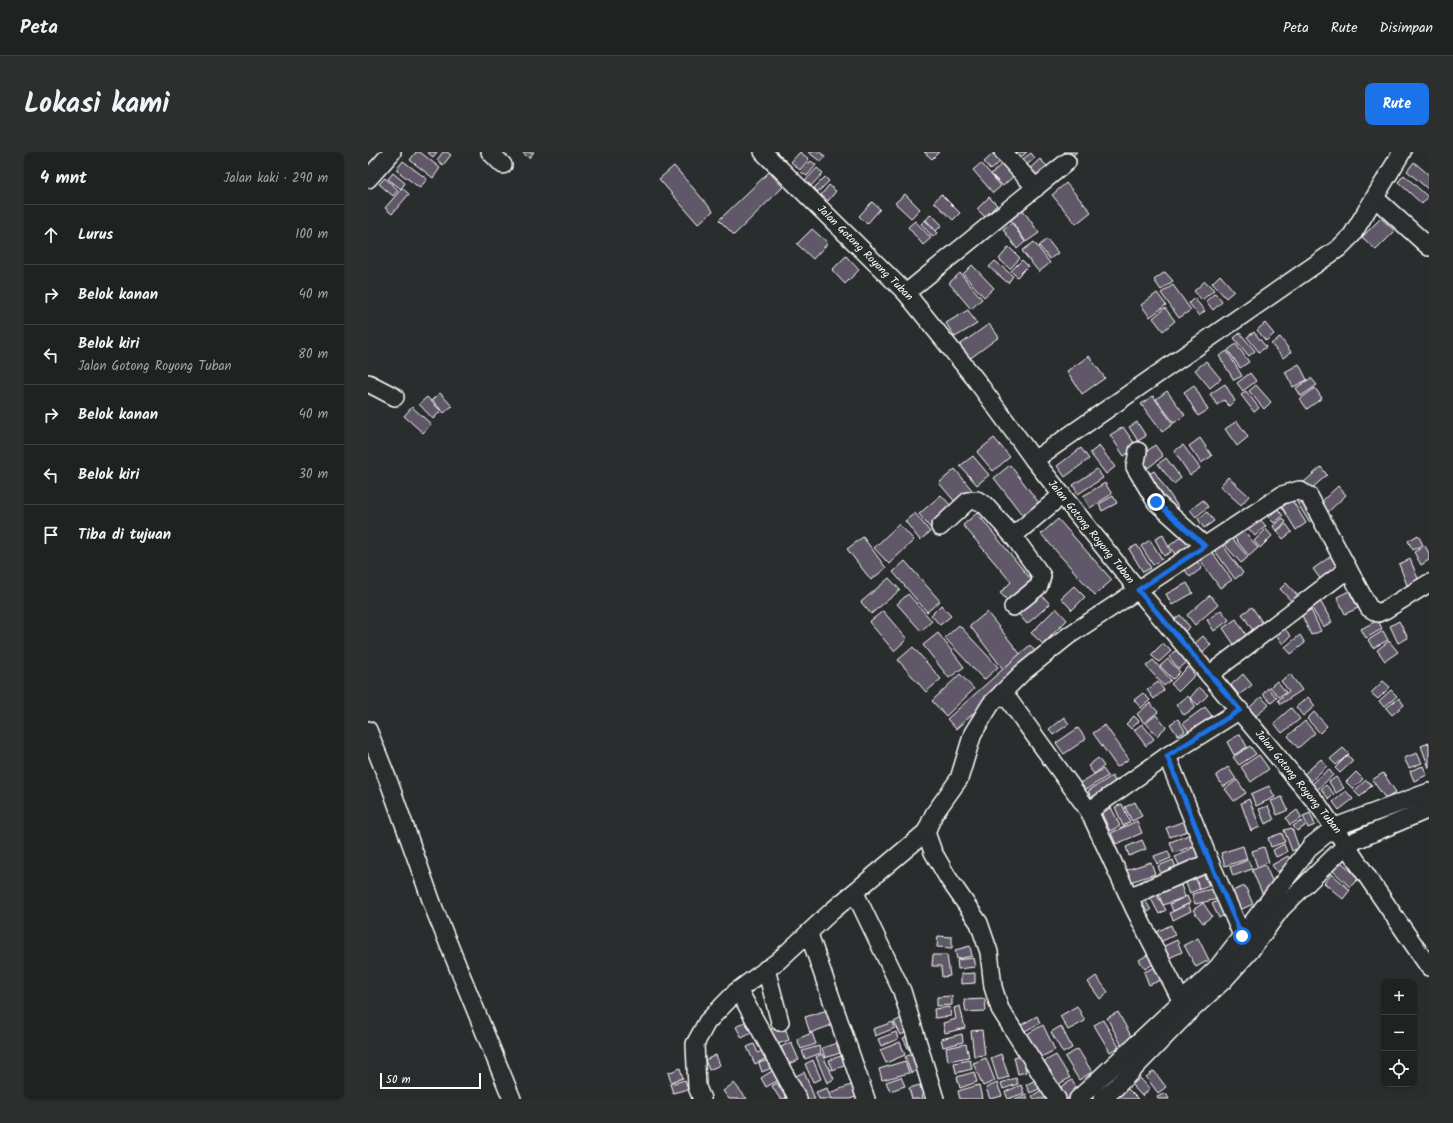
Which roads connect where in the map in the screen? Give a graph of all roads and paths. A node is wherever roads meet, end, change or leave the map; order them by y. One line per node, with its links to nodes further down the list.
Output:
1 (392, 152): 8 (street)
2 (490, 152): 7 (street)
3 (763, 152): 12 (street, Jalan Gotong Royong Tuban)
4 (1003, 152): 9 (street)
5 (1402, 152): 10 (street)
6 (1067, 162): 9 (street)
7 (503, 165)
8 (371, 169)
9 (1036, 188): 12 (street)
10 (1375, 198): 11 (street); 16 (street)
11 (1429, 247)
12 (906, 293): 16 (street, Jalan Gotong Royong Tuban)
13 (368, 383): 14 (street)
14 (396, 397)
15 (1138, 451): 20 (street)
16 (1034, 460): 17 (street, Jalan Gotong Royong Tuban)
17 (1062, 495): 19 (street); 23 (street, Jalan Gotong Royong Tuban)
18 (940, 526): 19 (street)
19 (1013, 536): 24 (street)
20 (1205, 546): 21 (street); 23 (street)
21 (1348, 569): 22 (street); 25 (street)
22 (1429, 583)
23 (1138, 590): 25 (street, Jalan Gotong Royong Tuban); 26 (street)
24 (1012, 607)
25 (1209, 675): 27 (street, Jalan Gotong Royong Tuban)
26 (1003, 692): 32 (street); 34 (street)
27 (1240, 710): 29 (street); 33 (street, Jalan Gotong Royong Tuban)
28 (368, 730): 46 (street)
29 (1167, 756): 32 (street); 36 (street)
30 (1429, 792): 33 (street)
31 (1429, 809): 35 (street)
32 (1089, 811): 38 (street)
33 (1335, 827): 35 (street, Jalan Gotong Royong Tuban); 40 (street)
34 (926, 832): 37 (street); 51 (street)
35 (1347, 844): 41 (street, Jalan Gotong Royong Tuban); 53 (street)
36 (1210, 862): 38 (street); 40 (street)
37 (855, 893): 39 (street); 50 (street)
38 (1129, 897): 44 (street)
39 (809, 934): 42 (street); 49 (street)
40 (1242, 936): 44 (street)
41 (1429, 967)
42 (766, 969): 43 (street); 45 (street)
43 (737, 990): 47 (street); 48 (street)
44 (1181, 1000): 52 (street)
45 (780, 1022)
46 (512, 1099)
47 (702, 1099)
48 (798, 1099)
49 (866, 1099)
50 (935, 1099)
51 (1057, 1099)
52 (1078, 1099)
53 (1102, 1099)

